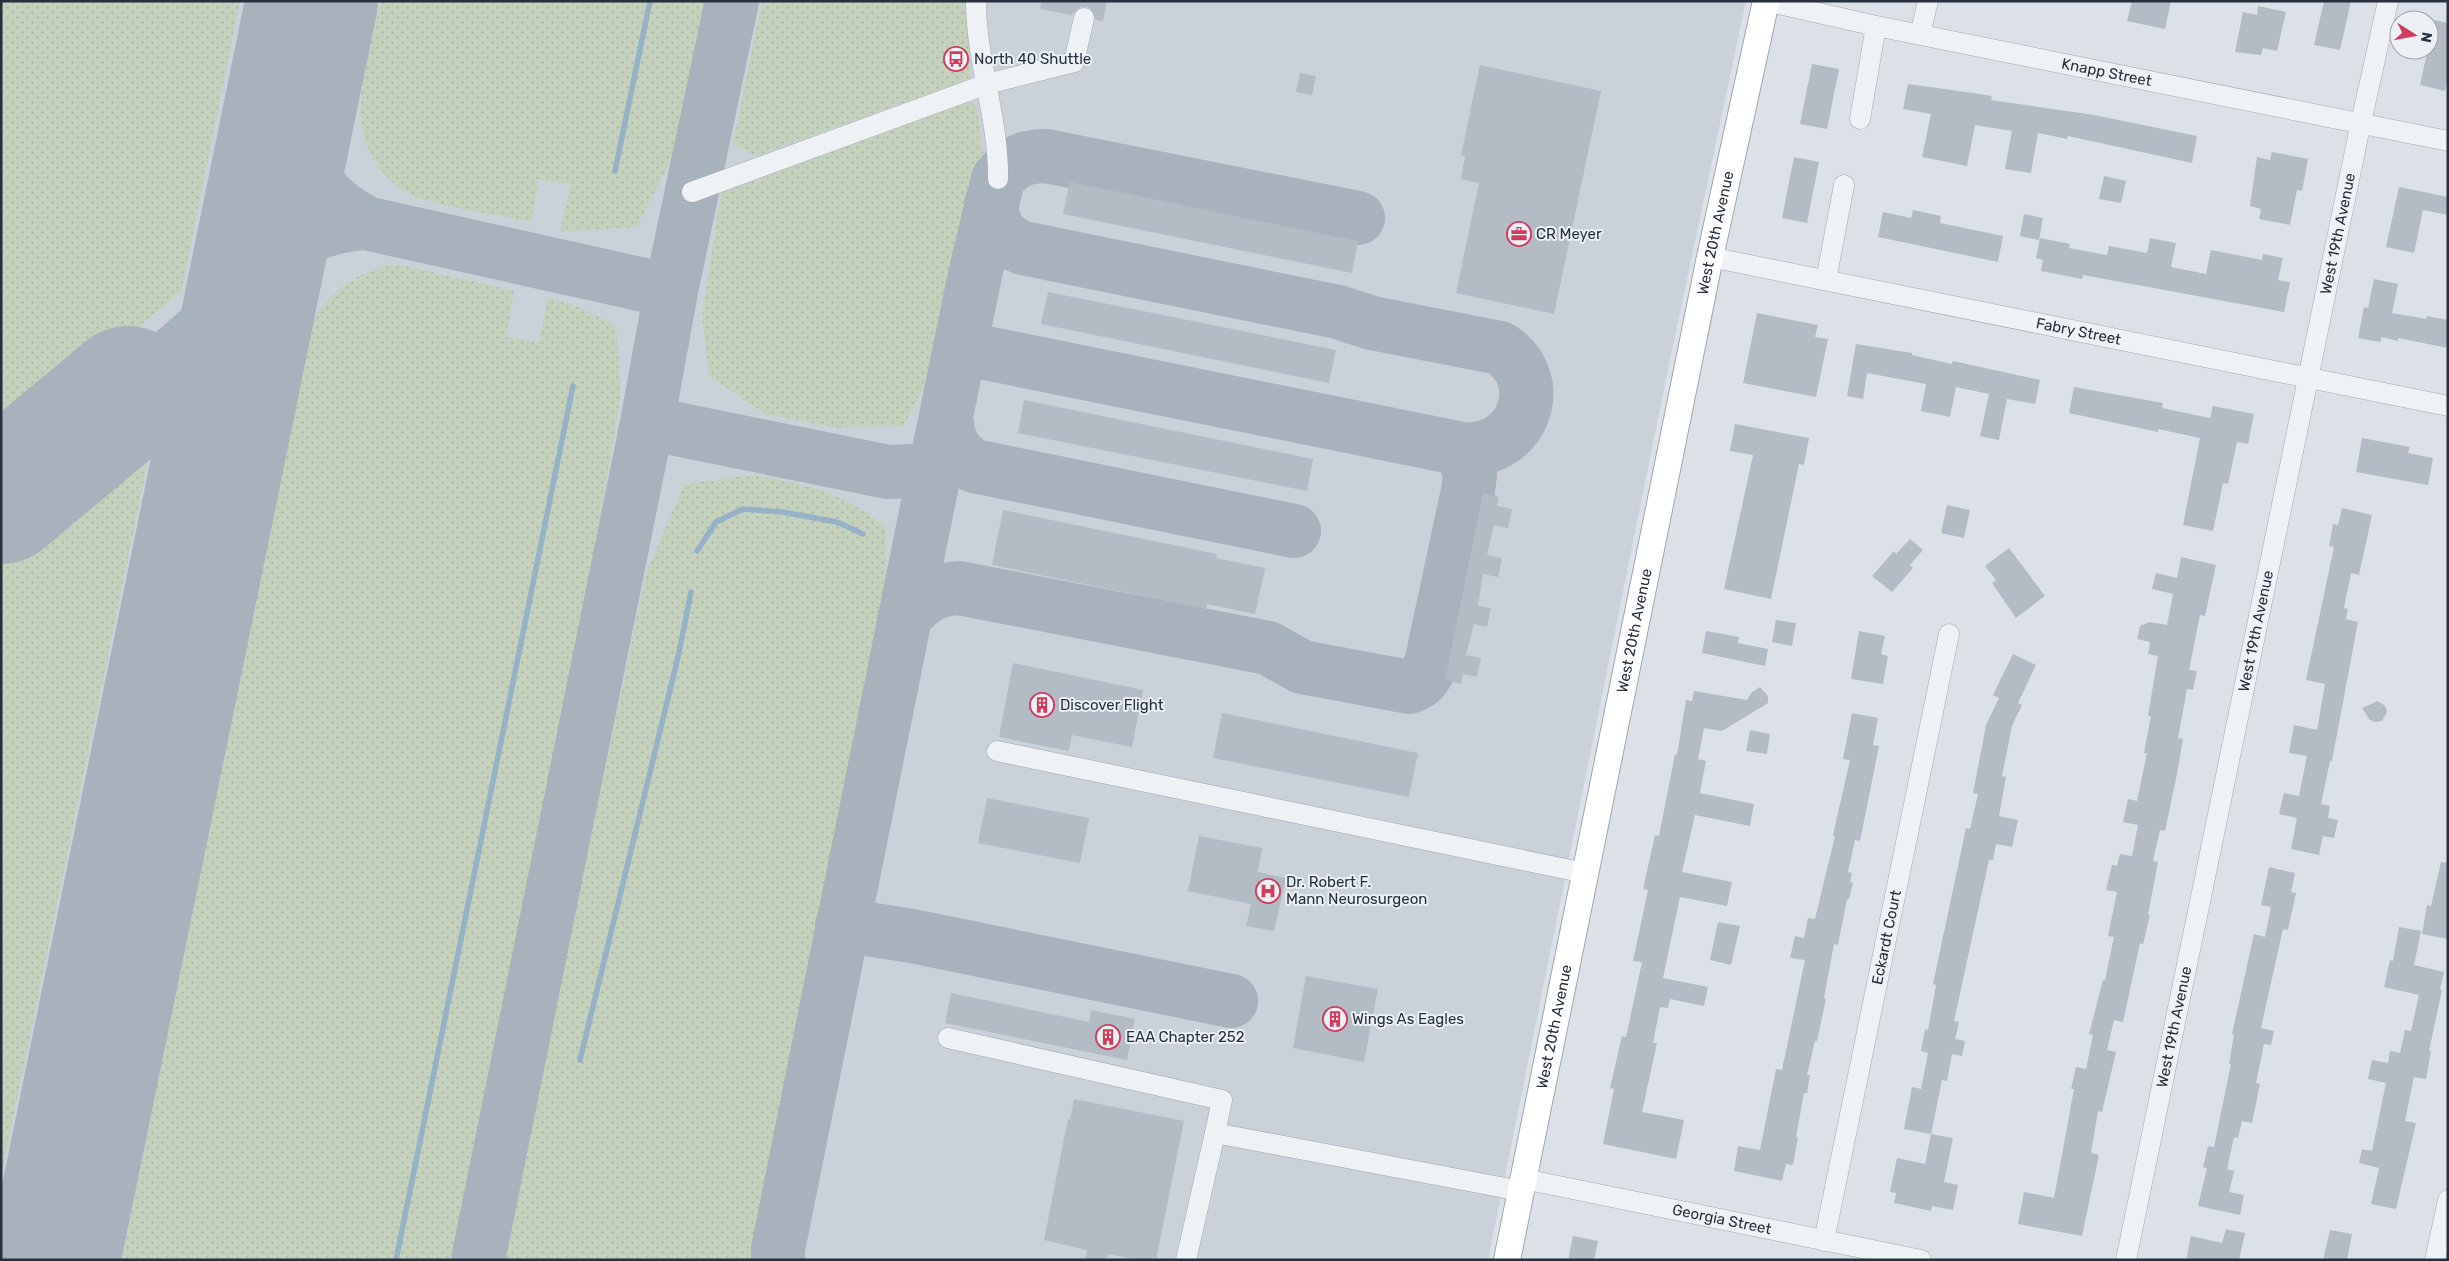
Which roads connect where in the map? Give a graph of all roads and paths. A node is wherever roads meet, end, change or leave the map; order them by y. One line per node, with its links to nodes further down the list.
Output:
1 (976, 1): 8 (street)
2 (1766, 1): 6 (street, Knapp Street); 15 (main road, West 20th Avenue)
3 (1928, 1): 7 (street)
4 (2388, 1): 10 (street, West 19th Avenue)
5 (1084, 18): 8 (street)
6 (1876, 26): 7 (street, Knapp Street); 9 (street)
7 (1920, 34): 10 (street, Knapp Street)
8 (987, 84): 12 (street); 14 (street)
9 (1860, 119)
10 (2361, 122): 11 (street, Knapp Street); 17 (street, West 19th Avenue)
11 (2448, 141)
12 (998, 179)
13 (1844, 185): 16 (street)
14 (692, 192)
15 (1710, 257): 16 (street, Fabry Street); 21 (main road, West 20th Avenue)
16 (1826, 280): 17 (street, Fabry Street)
17 (2309, 378): 18 (street, Fabry Street); 30 (street, West 19th Avenue)
18 (2448, 406)
19 (1949, 634): 26 (street, Eckardt Court)
20 (997, 751): 21 (street)
21 (1585, 873): 24 (main road, West 20th Avenue)
22 (948, 1038): 23 (street)
23 (1215, 1133): 24 (street, Georgia Street); 27 (street)
24 (1522, 1185): 26 (street, Georgia Street); 28 (main road, West 20th Avenue)
25 (2448, 1200): 31 (street)
26 (1824, 1241): 29 (street, Georgia Street)
27 (1186, 1260)
28 (1507, 1260)
29 (1921, 1260)
30 (2126, 1260)
31 (2435, 1260)

